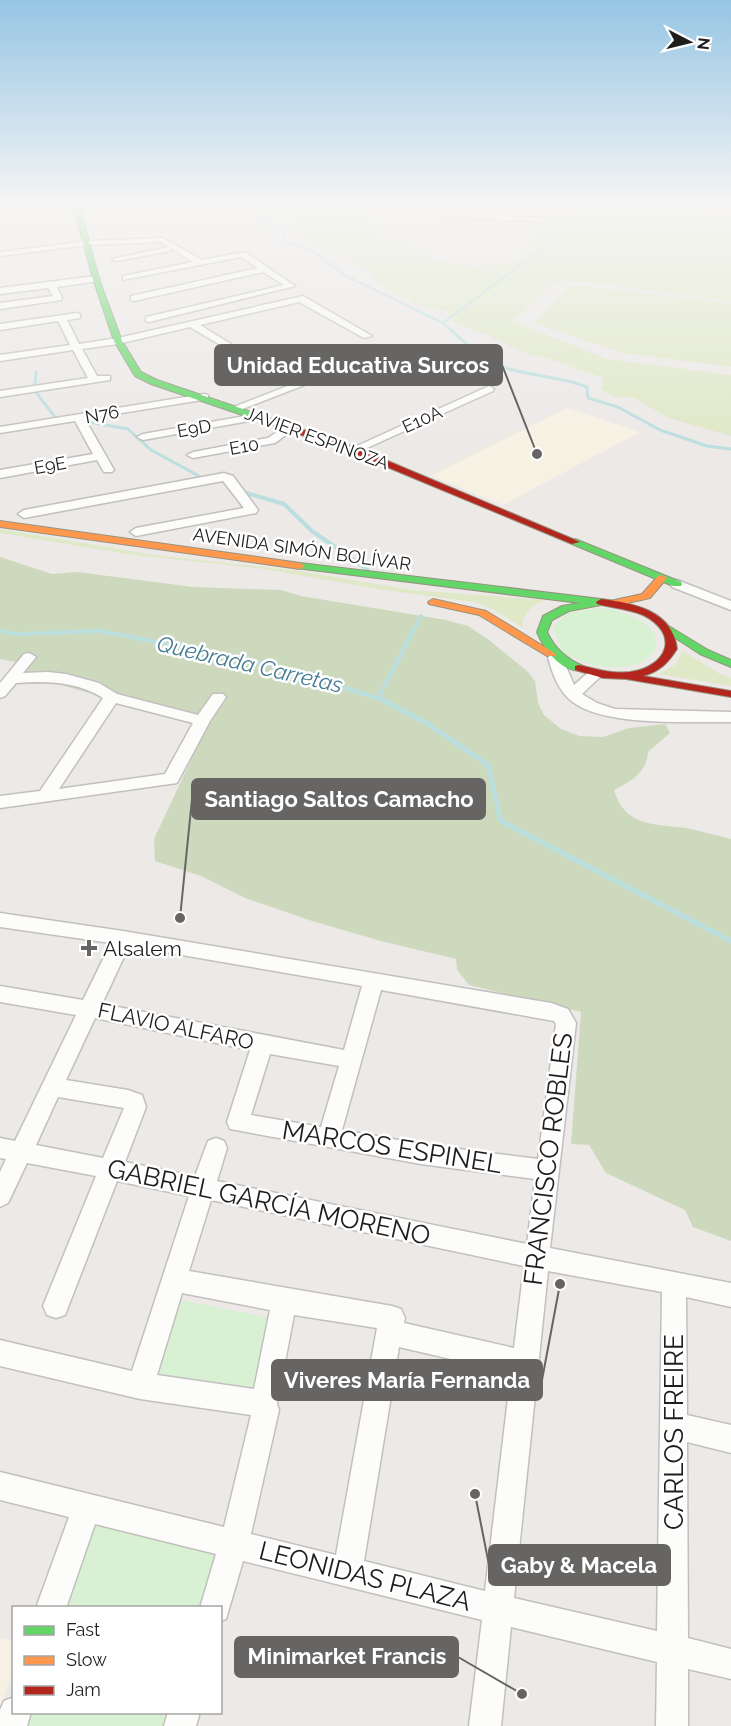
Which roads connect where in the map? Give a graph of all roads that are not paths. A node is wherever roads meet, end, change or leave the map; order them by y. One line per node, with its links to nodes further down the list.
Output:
1 (55, 284): 8 (street)
2 (51, 285): 6 (street)
3 (98, 285): 15 (main road, JAVIER ESPINOZA)
4 (194, 285): 7 (street)
5 (289, 285): 11 (street)
6 (0, 291)
7 (134, 298)
8 (0, 306)
9 (77, 316): 10 (street)
10 (61, 318): 13 (street); 16 (street)
11 (149, 319)
12 (192, 324): 14 (street); 15 (street); 19 (street)
13 (0, 327)
14 (366, 336)
15 (118, 341): 16 (street); 22 (main road, JAVIER ESPINOZA)
16 (78, 347): 17 (street); 21 (street)
17 (0, 358)
18 (351, 365): 23 (street)
19 (220, 366)
20 (489, 389): 29 (street, E10A)
21 (0, 394)
22 (204, 397): 23 (main road, JAVIER ESPINOZA); 24 (street, N76)
23 (236, 408): 26 (main road, JAVIER ESPINOZA)
24 (79, 418): 27 (street, N76); 31 (street)
25 (245, 420): 30 (street, E9D)
26 (291, 426): 29 (main road, JAVIER ESPINOZA); 30 (street, E10)
27 (0, 430)
28 (143, 437): 30 (street, E9D)
29 (354, 450): 37 (main road, JAVIER ESPINOZA)
30 (192, 455): 34 (street); 36 (street)
31 (99, 456): 32 (street); 33 (street, E9E)
32 (108, 470)
33 (0, 474)
34 (24, 514)
35 (0, 524): 40 (main road, AVENIDA SIMÓN BOLÍVAR)
36 (136, 532)
37 (662, 578): 38 (main road, JAVIER ESPINOZA); 40 (main road)
38 (677, 584): 41 (street, JAVIER ESPINOZA); 42 (main road)
39 (416, 598): 44 (main road, AVENIDA SIMÓN BOLÍVAR)
40 (607, 603): 42 (main road, AVENIDA SIMÓN BOLÍVAR); 44 (main road, AVENIDA SIMÓN BOLÍVAR)
41 (731, 606)
42 (655, 617): 43 (main road, AVENIDA SIMÓN BOLÍVAR)
43 (667, 628): 46 (main road, AVENIDA SIMÓN BOLÍVAR); 48 (main road, AVENIDA SIMÓN BOLÍVAR)
44 (553, 655): 47 (main road, AVENIDA SIMÓN BOLÍVAR); 51 (street)
45 (29, 657): 49 (street)
46 (731, 664)
47 (596, 674): 48 (main road, AVENIDA SIMÓN BOLÍVAR); 51 (street)
48 (623, 676): 52 (main road, AVENIDA SIMÓN BOLÍVAR)
49 (11, 679): 50 (street); 53 (street)
50 (0, 693)
51 (574, 694): 55 (street)
52 (731, 694)
53 (112, 697): 56 (street); 57 (street)
54 (218, 697): 56 (street)
55 (731, 717)
56 (201, 721): 57 (street)
57 (45, 796): 58 (street)
58 (0, 802)
59 (0, 920): 60 (street, FRANCISCO ROBLES)
60 (123, 938): 61 (street, FRANCISCO ROBLES); 63 (street)
61 (374, 981): 65 (street); 71 (street, FRANCISCO ROBLES)
62 (0, 994): 63 (street, FLAVIO ALFARO)
63 (89, 1007): 64 (street, FLAVIO ALFARO); 66 (street)
64 (262, 1045): 65 (street, FLAVIO ALFARO); 67 (street, MARCOS ESPINEL)
65 (351, 1060): 67 (street)
66 (51, 1087): 69 (street); 70 (street)
67 (329, 1137): 71 (street, MARCOS ESPINEL)
68 (216, 1148): 72 (street)
69 (11, 1150): 70 (street, GABRIEL GARCÍA MORENO); 73 (street)
70 (111, 1167): 72 (street, GABRIEL GARCÍA MORENO); 79 (street)
71 (547, 1170): 74 (street, FRANCISCO ROBLES)
72 (205, 1190): 74 (street, GABRIEL GARCÍA MORENO); 75 (street)
73 (0, 1196)
74 (537, 1258): 76 (street, GABRIEL GARCÍA MORENO); 82 (street, FRANCISCO ROBLES)
75 (176, 1280): 78 (street); 83 (street)
76 (674, 1282): 77 (street, GABRIEL GARCÍA MORENO); 85 (street, CARLOS FREIRE)
77 (731, 1295)
78 (284, 1301): 80 (street); 84 (street)
79 (56, 1306)
80 (389, 1332): 82 (street); 90 (street)
81 (0, 1353): 83 (street)
82 (525, 1363): 93 (street, FRANCISCO ROBLES)
83 (140, 1386): 84 (street)
84 (264, 1404): 89 (street)
85 (674, 1426): 86 (street); 94 (street, CARLOS FREIRE)
86 (731, 1439)
87 (0, 1486): 88 (street, LEONIDAS PLAZA)
88 (86, 1508): 89 (street, LEONIDAS PLAZA); 91 (street)
89 (234, 1543): 90 (street, LEONIDAS PLAZA); 92 (street)
90 (348, 1572): 93 (street, LEONIDAS PLAZA)
91 (52, 1606)
92 (216, 1606)
93 (497, 1609): 94 (street, LEONIDAS PLAZA); 96 (street, FRANCISCO ROBLES)
94 (673, 1650): 95 (street, LEONIDAS PLAZA); 97 (street, CARLOS FREIRE)
95 (731, 1664)
96 (484, 1726)
97 (672, 1726)

